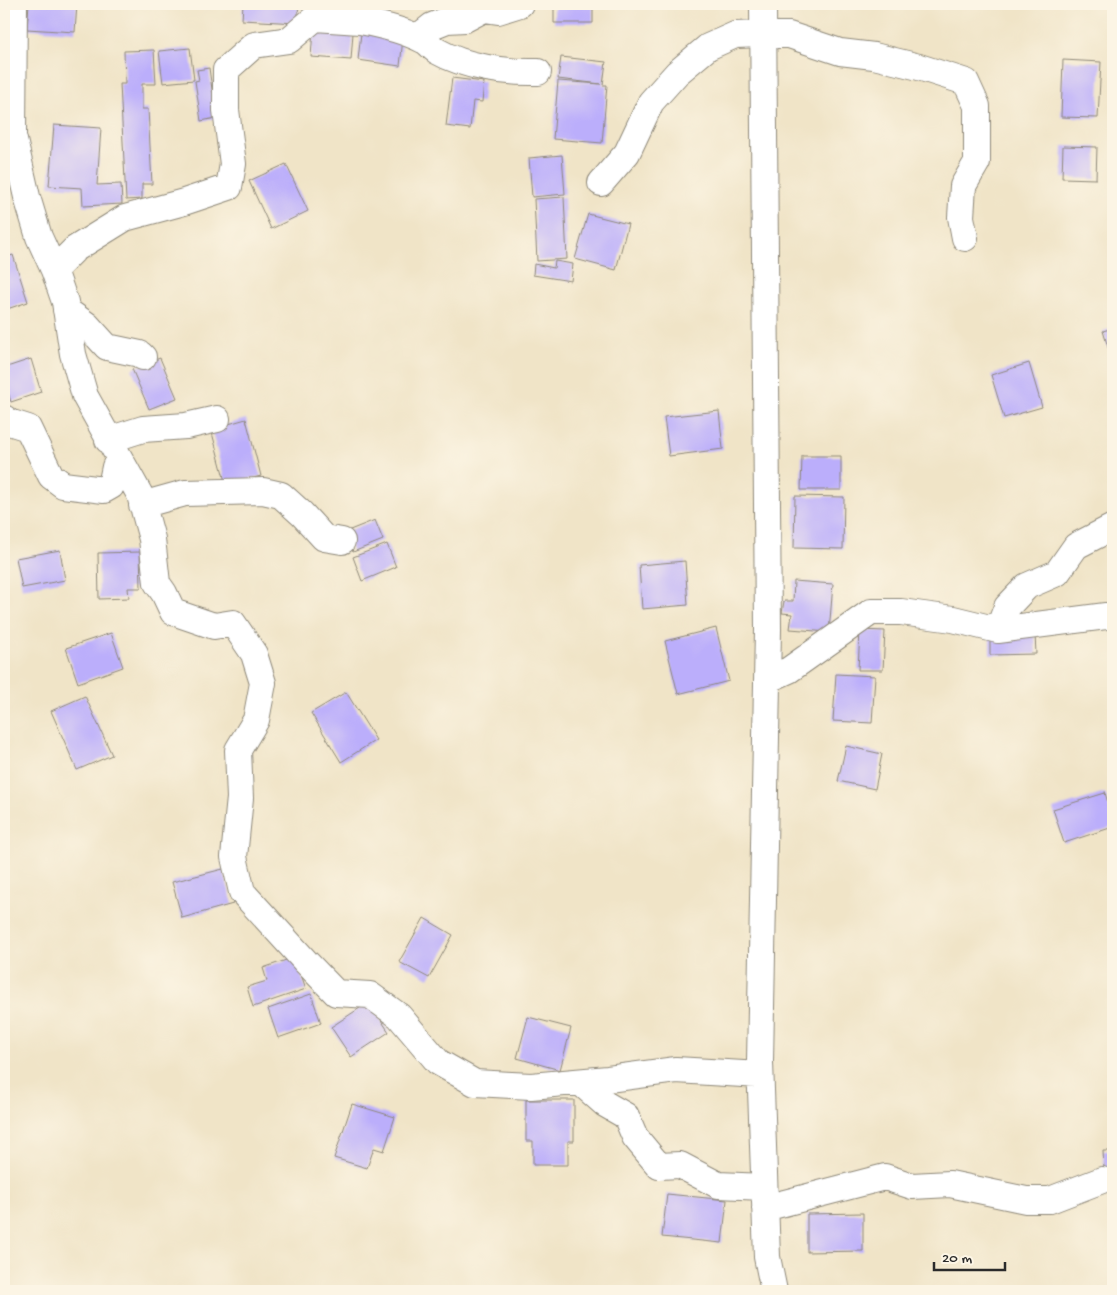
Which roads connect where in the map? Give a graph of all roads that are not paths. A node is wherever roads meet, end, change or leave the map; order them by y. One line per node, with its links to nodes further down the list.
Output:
1 (14, 4): 11 (street)
2 (520, 4): 7 (street)
3 (762, 4): 6 (street)
4 (317, 11): 5 (street); 11 (street)
5 (361, 12): 7 (street)
6 (762, 34): 9 (street); 10 (street); 22 (street)
7 (418, 38): 8 (street)
8 (538, 72)
9 (601, 183)
10 (965, 238)
11 (54, 270): 12 (street)
12 (66, 310): 13 (street); 16 (street)
13 (143, 357)
14 (4, 418): 16 (street)
15 (216, 419): 16 (street)
16 (113, 449): 17 (street)
17 (142, 505): 19 (street); 24 (street)
18 (1113, 527): 21 (street)
19 (342, 542)
20 (1106, 616): 21 (street)
21 (998, 630): 22 (street)
22 (767, 680): 23 (street)
23 (760, 1075): 24 (street); 26 (street)
24 (580, 1082): 26 (street)
25 (1102, 1180): 26 (street)
26 (764, 1197): 27 (street)
27 (774, 1291)

